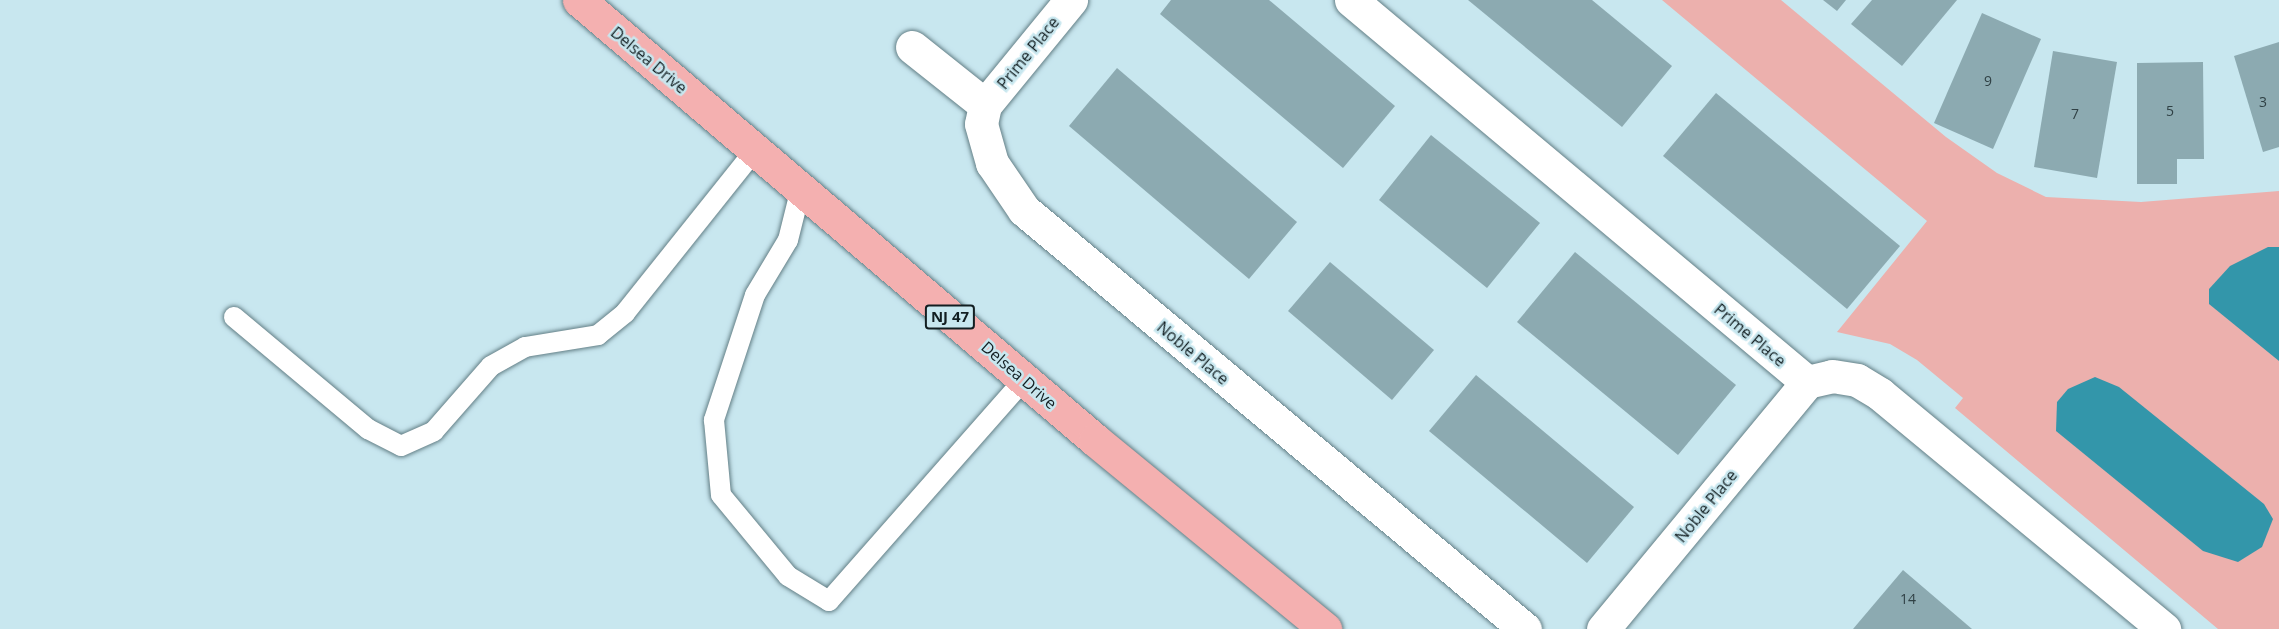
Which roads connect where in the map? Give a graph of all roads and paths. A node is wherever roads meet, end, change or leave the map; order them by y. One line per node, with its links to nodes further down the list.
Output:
1 (579, 0): 6 (main road, Delsea Drive / NJ 47)
2 (1071, 0): 5 (street, Prime Place)
3 (1351, 0): 10 (street, Prime Place)
4 (912, 47): 5 (street)
5 (985, 105): 12 (street, Noble Place)
6 (755, 150): 7 (main road, Delsea Drive / NJ 47); 8 (lane)
7 (801, 188): 9 (main road, Delsea Drive / NJ 47); 9 (lane)
8 (234, 316)
9 (1024, 380): 11 (main road, Delsea Drive / NJ 47)
10 (1807, 382): 13 (street, Noble Place); 14 (street)
11 (1325, 629)
12 (1525, 629)
13 (1603, 629)
14 (2164, 629)

